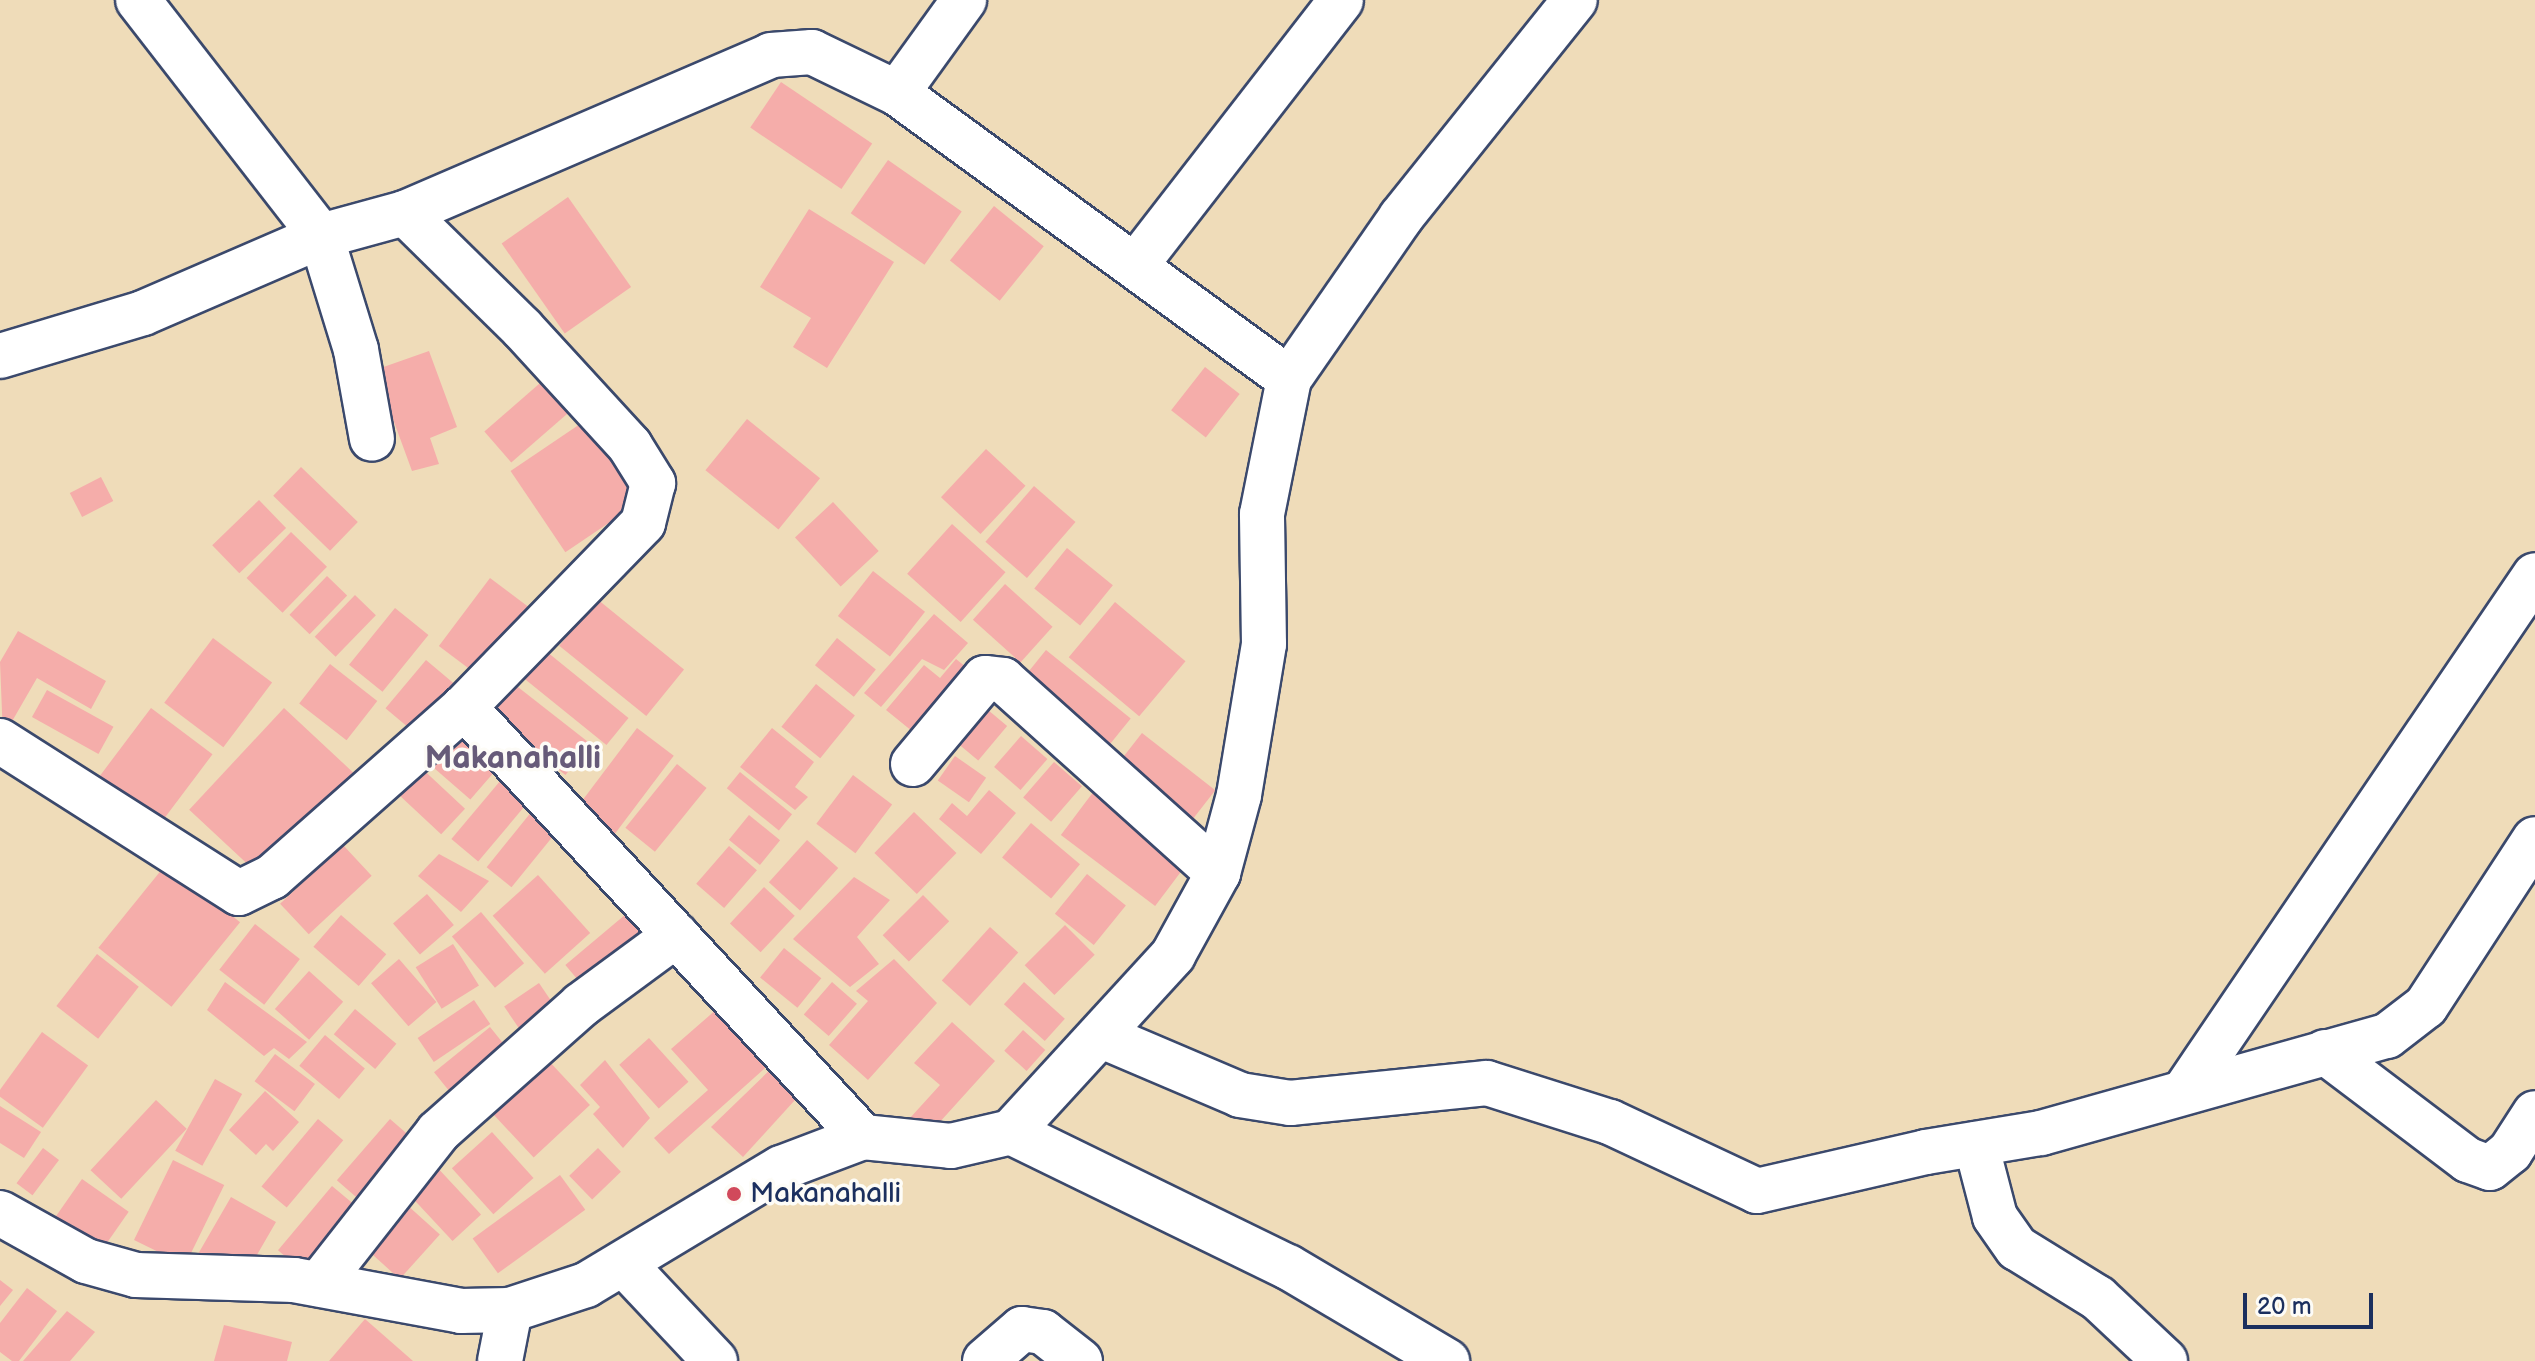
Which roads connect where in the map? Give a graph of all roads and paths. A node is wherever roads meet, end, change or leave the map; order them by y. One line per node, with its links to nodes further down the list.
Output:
1 (138, 0): 7 (street)
2 (964, 0): 5 (street)
3 (1341, 0): 8 (street)
4 (1575, 0): 10 (street)
5 (897, 93): 6 (street); 8 (street)
6 (405, 213): 7 (street); 13 (street)
7 (321, 236): 9 (street); 11 (street)
8 (1135, 266): 10 (street)
9 (0, 356)
10 (1289, 379): 17 (street)
11 (372, 439)
12 (2535, 575): 21 (street)
13 (464, 707): 14 (street); 18 (street)
14 (0, 741)
15 (913, 764): 17 (street)
16 (2535, 839): 20 (street)
17 (1218, 873): 19 (street)
18 (676, 935): 24 (street); 28 (street)
19 (1102, 1036): 23 (street); 25 (street)
20 (2325, 1052): 21 (street); 22 (street)
21 (2186, 1089): 25 (street)
22 (2535, 1113)
23 (1011, 1132): 24 (street); 34 (street)
24 (863, 1137): 27 (street)
25 (1976, 1144): 35 (street)
26 (0, 1213): 28 (street)
27 (624, 1264): 29 (street); 31 (street)
28 (319, 1284): 29 (street)
29 (510, 1310): 30 (street)
30 (500, 1361)
31 (715, 1361)
32 (985, 1361): 33 (street)
33 (1080, 1361)
34 (1447, 1361)
35 (2165, 1361)

